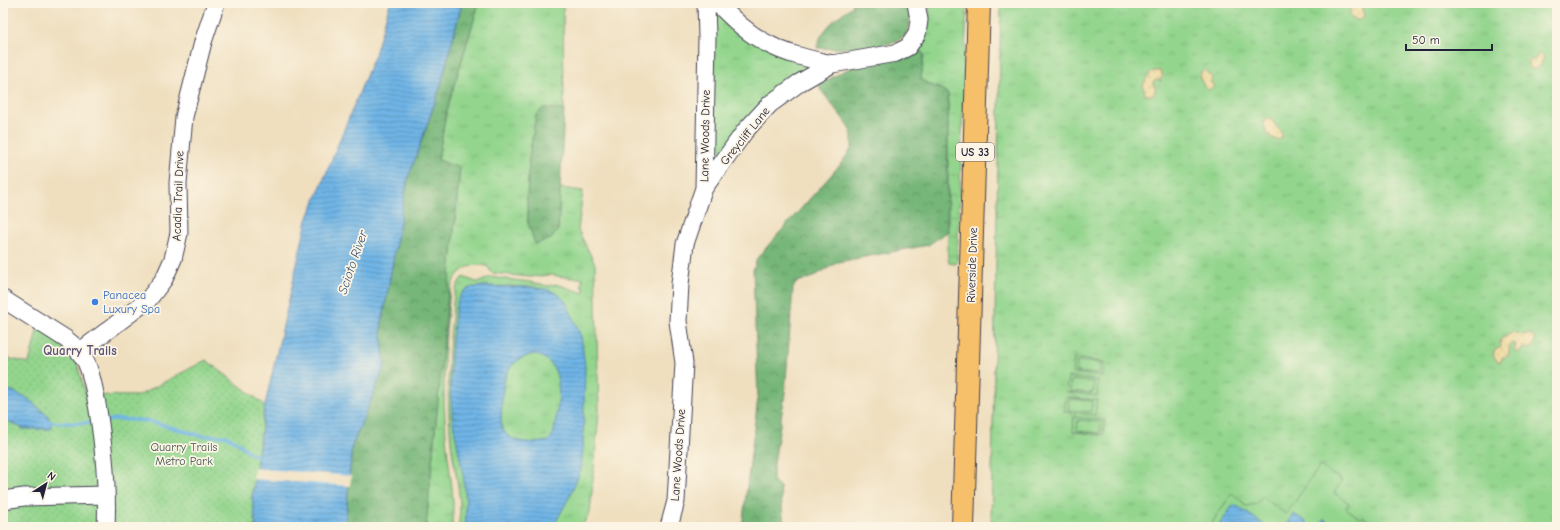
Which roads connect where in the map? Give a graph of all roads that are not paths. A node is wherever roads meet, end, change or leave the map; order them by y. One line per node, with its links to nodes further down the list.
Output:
1 (216, 3): 9 (street, Acadia Trail Drive)
2 (706, 3): 7 (street, Lane Woods Drive)
3 (717, 3): 6 (street, Greycliff Lane)
4 (916, 3): 6 (street, Greycliff Lane)
5 (979, 3): 14 (main road, Riverside Drive / US 33)
6 (832, 64): 7 (street, Greycliff Lane)
7 (704, 188): 13 (street, Lane Woods Drive)
8 (3, 299): 9 (street)
9 (79, 352): 10 (street)
10 (106, 496): 11 (street); 12 (street)
11 (3, 500)
12 (106, 527)
13 (669, 527)
14 (963, 527)

